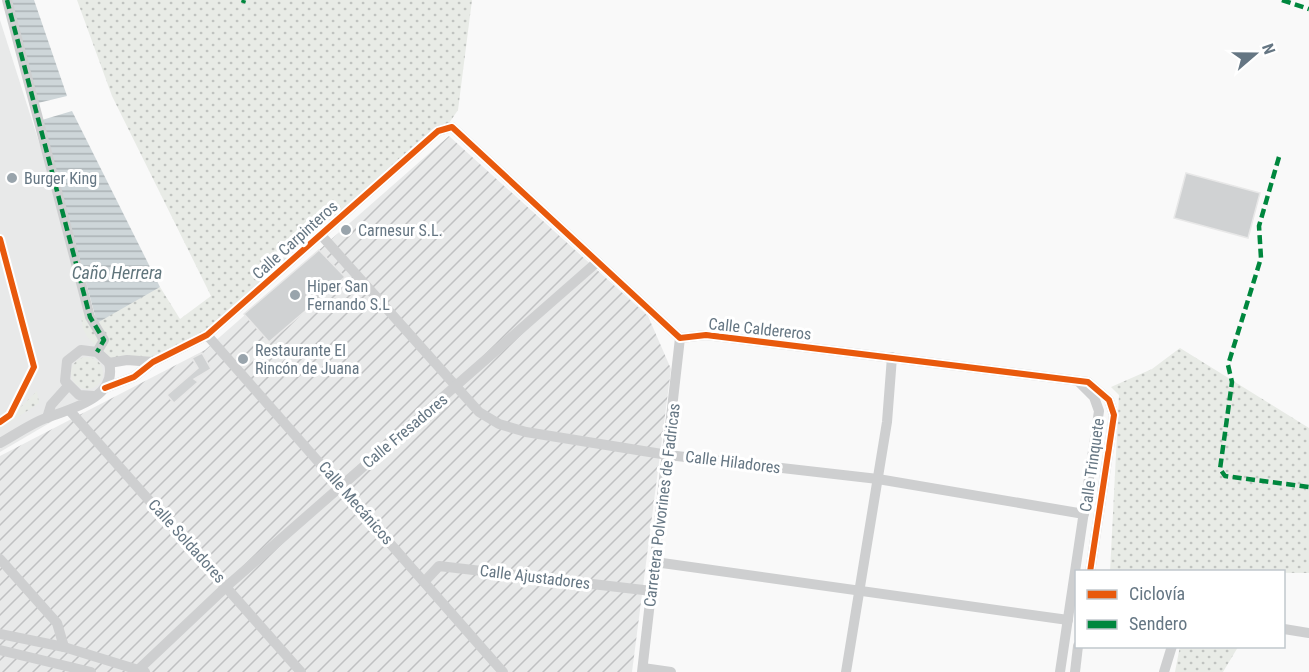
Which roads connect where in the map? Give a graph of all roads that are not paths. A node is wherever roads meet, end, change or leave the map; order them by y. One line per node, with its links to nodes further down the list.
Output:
1 (7, 0): 6 (street)
2 (321, 235): 3 (street, Calle Carpinteros); 4 (street, Calle Carpinteros); 12 (street, Calle Hiladores)
3 (596, 263): 5 (street); 12 (street, Calle Fresadores)
4 (207, 335): 8 (street, Calle Carpinteros); 20 (street, Calle Mecánicos)
5 (680, 338): 7 (street, Calle Caldereros); 18 (street, Carretera Polvorines de Fadricas)
6 (97, 352): 9 (street); 11 (street)
7 (892, 357): 10 (street, Calle Caldereros); 19 (street)
8 (153, 362): 9 (street); 13 (street)
9 (109, 363): 13 (street)
10 (1079, 382): 21 (street, Calle Trinquete); 25 (street, Calle Trinquete)
11 (68, 386): 14 (street); 16 (street)
12 (457, 387): 18 (street, Calle Hiladores); 20 (street, Calle Fresadores)
13 (105, 388): 14 (street)
14 (94, 396): 15 (street)
15 (70, 411): 16 (street); 28 (street, Calle Soldadores)
16 (47, 418): 17 (street)
17 (0, 443)
18 (668, 455): 19 (street, Calle Hiladores); 23 (street, Carretera Polvorines de Fadricas)
19 (878, 479): 21 (street, Calle Hiladores); 30 (street)
20 (341, 485): 27 (street, Calle Mecánicos); 28 (street, Calle Fresadores)
21 (1084, 514): 24 (street, Calle Trinquete)
22 (0, 559): 35 (street)
23 (655, 562): 29 (street, Carretera Polvorines de Fadricas); 30 (street)
24 (1076, 570)
25 (1090, 570)
26 (1075, 574): 31 (street, Calle Trinquete)
27 (425, 581): 29 (street, Calle Ajustadores); 43 (street, Calle Mecánicos)
28 (227, 586): 40 (street, Calle Fresadores); 42 (street, Calle Soldadores)
29 (652, 591): 39 (street, Carretera Polvorines de Fadricas)
30 (859, 593): 31 (street); 45 (street)
31 (1068, 620): 46 (street, Calle Trinquete)
32 (1285, 629): 33 (street)
33 (1309, 633)
34 (0, 634): 35 (street)
35 (64, 647): 40 (street)
36 (1078, 648): 47 (street)
37 (1171, 648): 48 (street)
38 (0, 650): 41 (street)
39 (643, 670): 44 (street)
40 (139, 671)
41 (91, 672)
42 (302, 672)
43 (503, 672)
44 (671, 672)
45 (846, 672)
46 (1060, 672)
47 (1075, 672)
48 (1164, 672)

